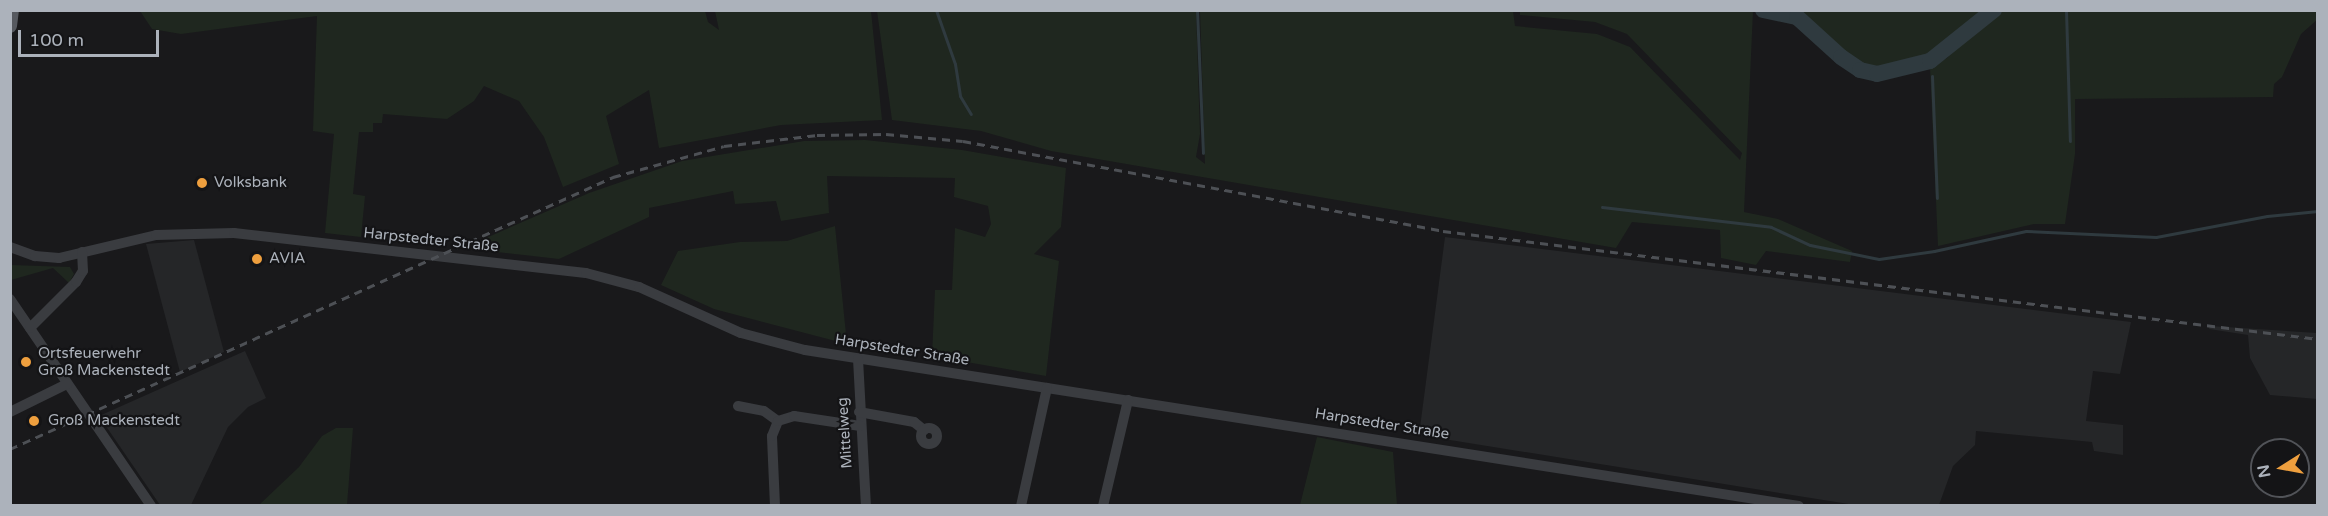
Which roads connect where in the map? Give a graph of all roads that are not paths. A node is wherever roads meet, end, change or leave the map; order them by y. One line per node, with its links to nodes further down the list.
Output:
1 (12, 10): 2 (main road)
2 (10, 26)
3 (10, 247): 4 (street, Harpstedter Straße)
4 (82, 252): 6 (street); 7 (street, Harpstedter Straße)
5 (10, 299): 6 (street)
6 (30, 328): 8 (street)
7 (858, 359): 9 (street, Harpstedter Straße); 13 (street, Mittelweg)
8 (67, 384): 12 (street); 17 (street)
9 (1047, 388): 10 (street, Harpstedter Straße); 20 (street)
10 (1128, 400): 21 (street); 22 (street, Harpstedter Straße)
11 (738, 406): 14 (street)
12 (10, 412)
13 (858, 412): 15 (street, Mittelweg); 16 (street)
14 (778, 421): 15 (street); 18 (street)
15 (860, 426): 19 (street, Mittelweg)
16 (924, 430)
17 (151, 506)
18 (775, 506)
19 (866, 506)
20 (1021, 506)
21 (1103, 506)
22 (1799, 506)

